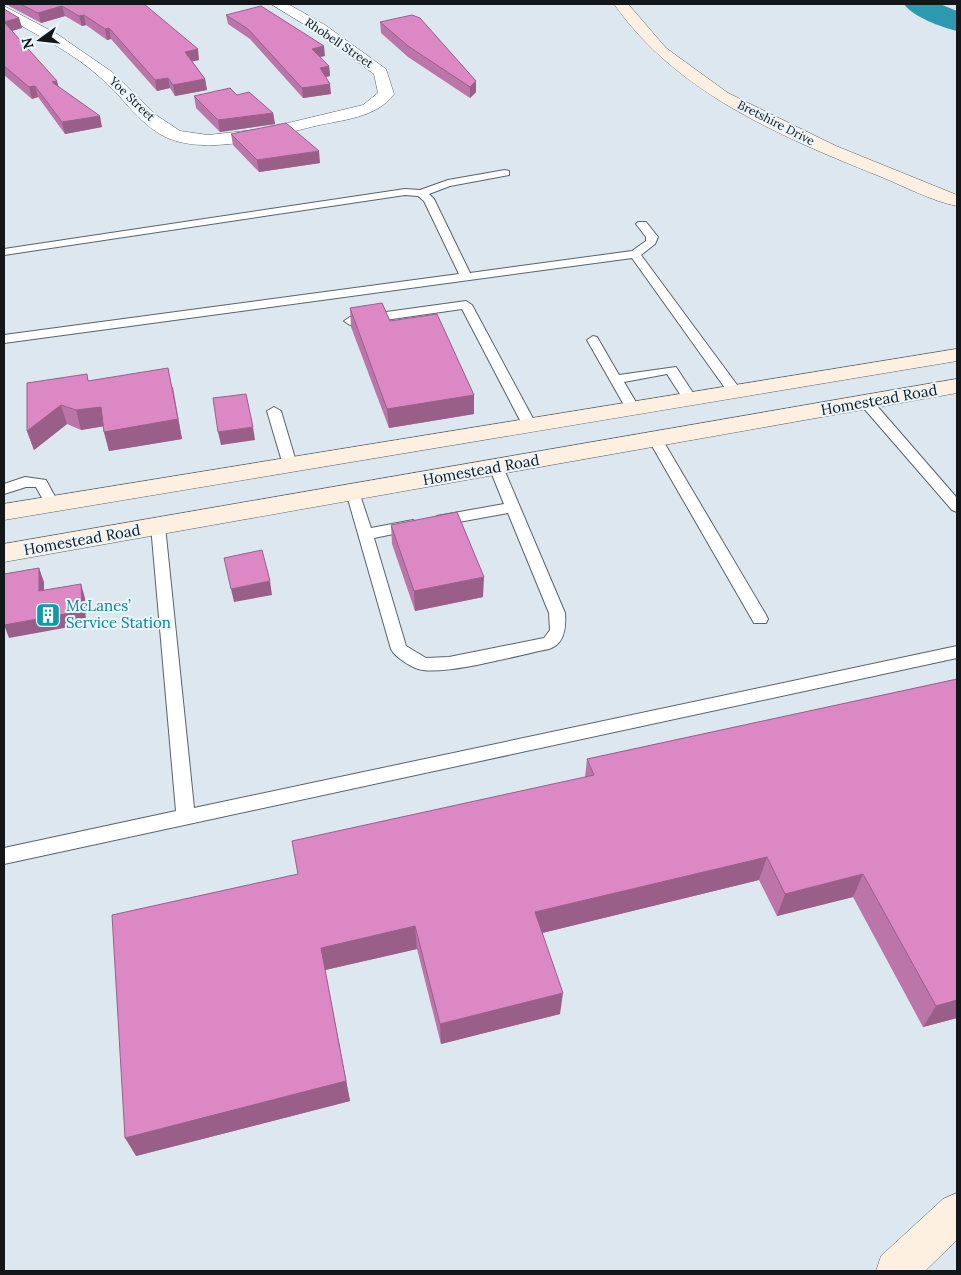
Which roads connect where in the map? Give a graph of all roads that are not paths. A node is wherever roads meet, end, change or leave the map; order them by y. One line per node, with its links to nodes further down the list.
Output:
1 (278, 4): 4 (street, Rhobell Street)
2 (621, 4): 7 (main road, Bretshire Drive)
3 (4, 10): 4 (street, Yoe Street)
4 (386, 94)
5 (505, 173): 6 (lane)
6 (421, 193): 9 (lane); 11 (lane)
7 (957, 201)
8 (642, 224): 10 (lane)
9 (4, 252)
10 (635, 254): 11 (lane); 19 (lane)
11 (466, 277): 13 (lane)
12 (350, 321): 24 (lane)
13 (4, 339)
14 (592, 340): 17 (lane)
15 (957, 355): 16 (main road, Homestead Road)
16 (834, 376): 19 (main road, Homestead Road); 21 (main road)
17 (616, 379): 20 (lane); 22 (lane)
18 (957, 386): 21 (main road, Homestead Road)
19 (735, 392): 20 (main road, Homestead Road)
20 (690, 399): 22 (main road, Homestead Road)
21 (863, 403): 25 (main road, Homestead Road); 32 (lane)
22 (633, 409): 24 (main road, Homestead Road)
23 (274, 411): 26 (lane)
24 (530, 426): 26 (main road, Homestead Road)
25 (655, 439): 27 (main road, Homestead Road); 37 (lane)
26 (290, 465): 30 (main road, Homestead Road)
27 (496, 467): 29 (main road, Homestead Road); 31 (lane)
28 (4, 489): 30 (lane)
29 (354, 492): 34 (main road, Homestead Road); 35 (lane)
30 (52, 504): 33 (main road, Homestead Road)
31 (513, 507): 35 (lane); 35 (lane)
32 (957, 507)
33 (4, 512)
34 (158, 526): 36 (main road, Homestead Road); 39 (lane)
35 (366, 534)
36 (4, 553)
37 (760, 619)
38 (957, 652): 39 (lane)
39 (186, 817): 40 (lane)
40 (4, 856)
41 (957, 1213): 42 (main road)
42 (896, 1271)

